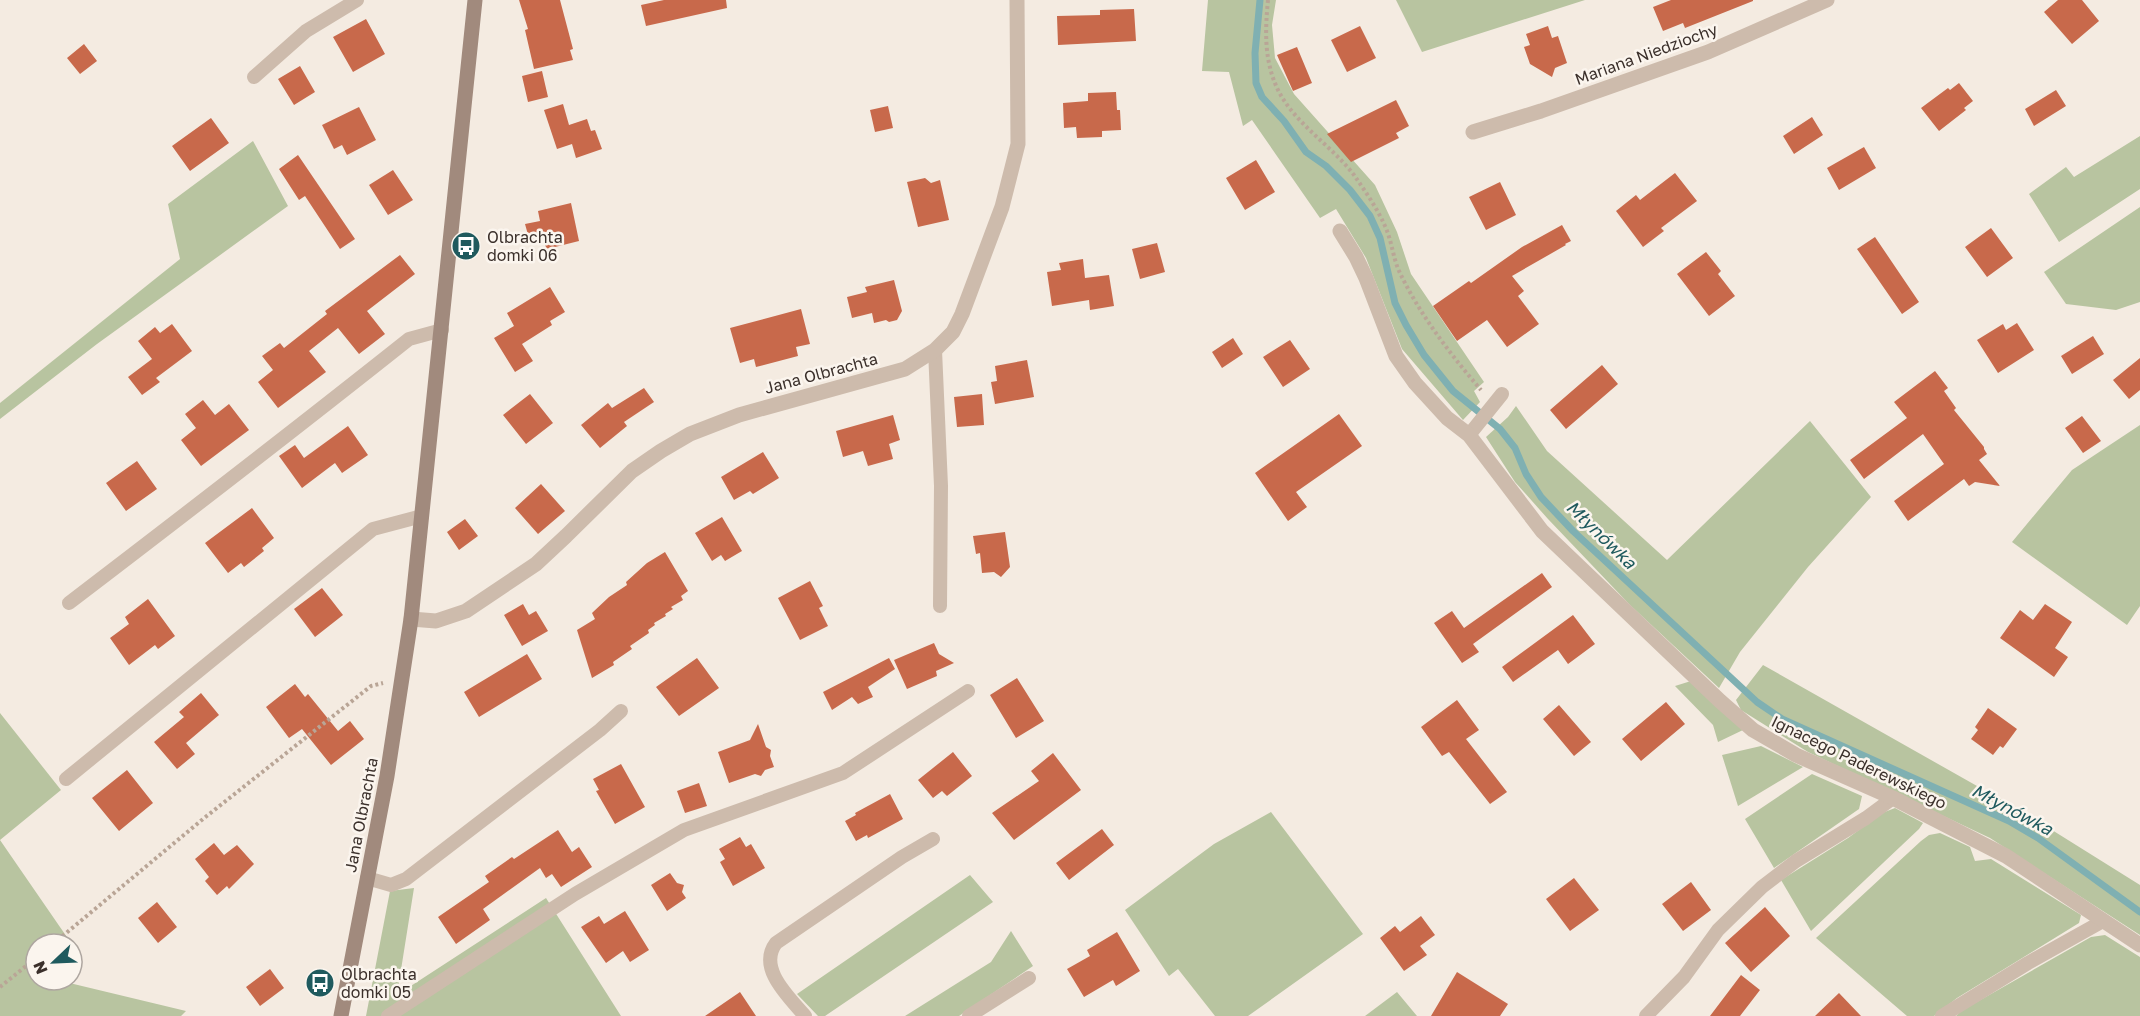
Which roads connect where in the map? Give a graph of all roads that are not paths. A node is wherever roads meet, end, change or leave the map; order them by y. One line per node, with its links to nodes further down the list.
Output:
1 (357, 0): 5 (lane)
2 (476, 0): 8 (street, Jana Olbrachta)
3 (1017, 0): 9 (street, Jana Olbrachta)
4 (1827, 0): 6 (street, Mariana Niedziochy)
5 (254, 77)
6 (1473, 132)
7 (1340, 231): 11 (street, Ignacego Paderewskiego)
8 (442, 330): 12 (street, Jana Olbrachta); 13 (lane)
9 (935, 350): 14 (lane); 15 (street, Jana Olbrachta)
10 (1502, 394): 11 (lane)
11 (1472, 431): 19 (street, Ignacego Paderewskiego)
12 (422, 516): 15 (street, Jana Olbrachta); 18 (lane)
13 (69, 603)
14 (940, 606)
15 (411, 620): 21 (street, Jana Olbrachta)
16 (968, 691): 26 (lane)
17 (621, 711): 21 (lane)
18 (66, 779)
19 (1893, 798): 22 (street, Ignacego Paderewskiego); 29 (lane)
20 (933, 839): 27 (lane)
21 (367, 878): 25 (street, Jana Olbrachta)
22 (2103, 921): 23 (street, Ignacego Paderewskiego); 30 (lane)
23 (2140, 945)
24 (1029, 978): 28 (lane)
25 (341, 1016)
26 (388, 1016)
27 (805, 1016)
28 (969, 1016)
29 (1646, 1016)
30 (1942, 1016)

